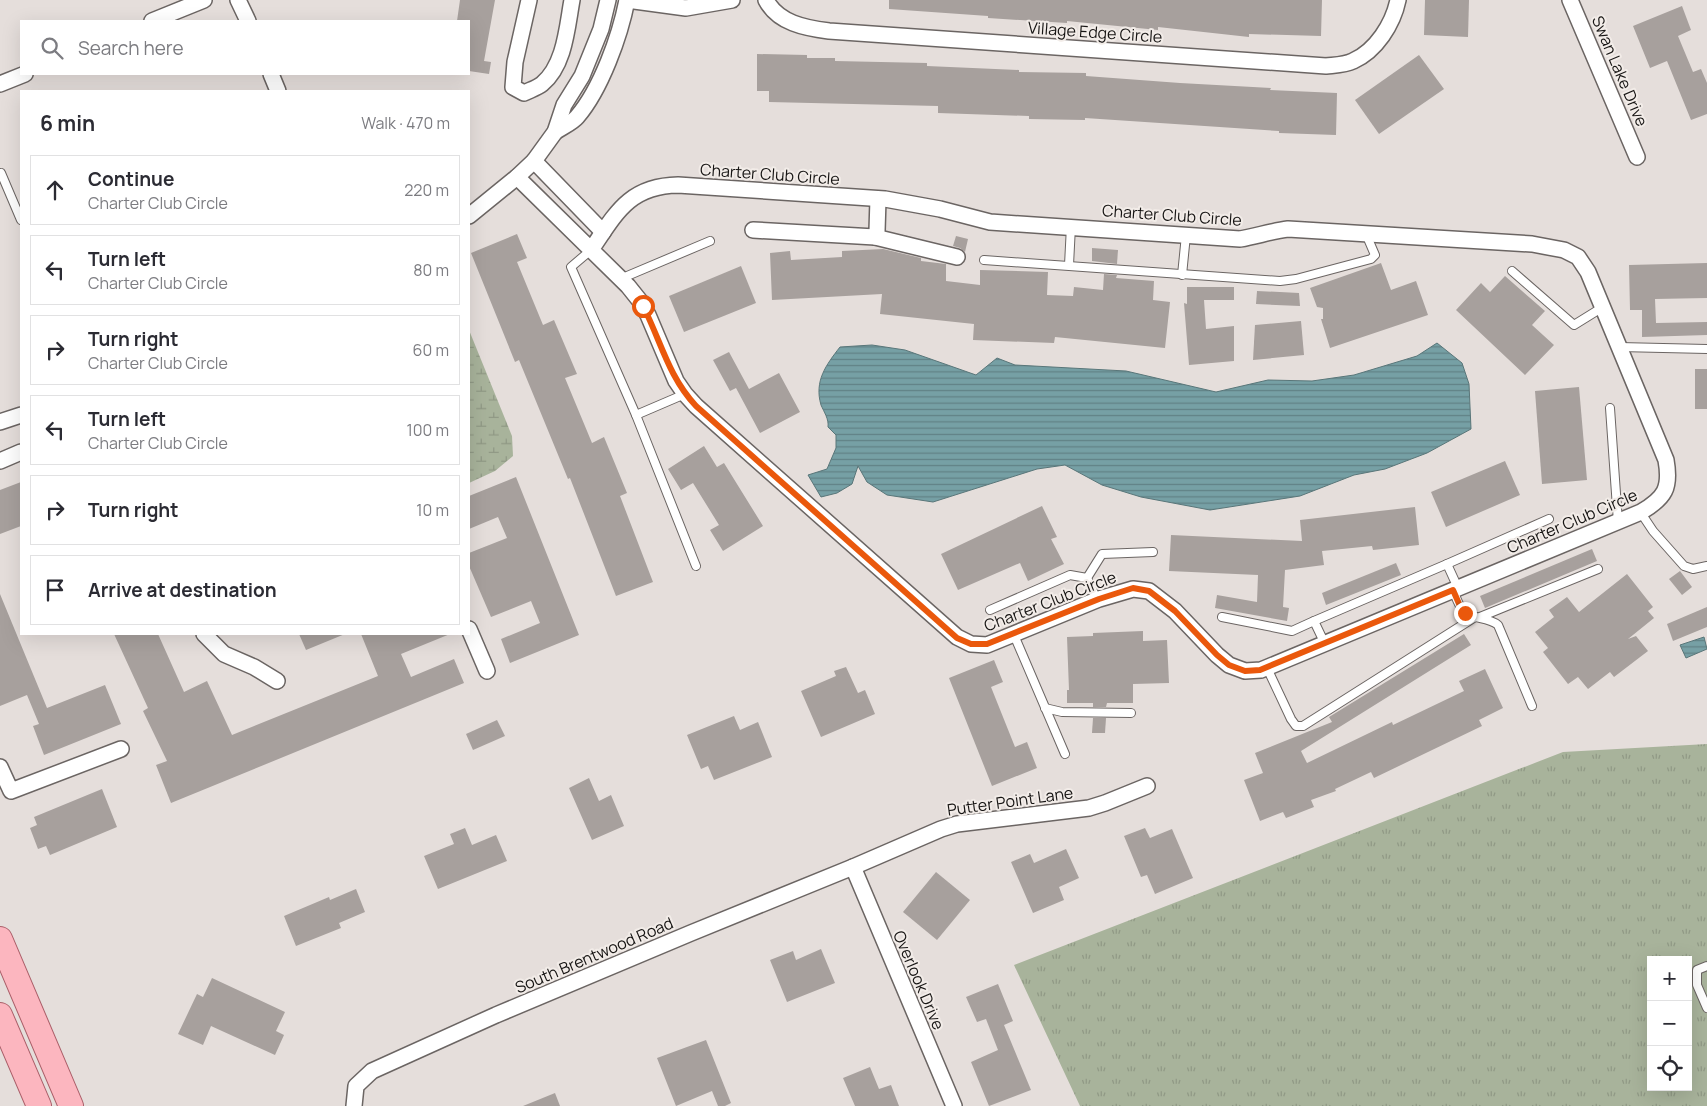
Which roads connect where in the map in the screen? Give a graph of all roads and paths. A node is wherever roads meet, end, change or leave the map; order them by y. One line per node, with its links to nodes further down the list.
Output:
1 (204, 0): 12 (street)
2 (238, 0): 13 (street)
3 (529, 0): 4 (street)
4 (572, 0)
5 (608, 0): 18 (street)
6 (627, 0): 11 (street); 18 (street)
7 (732, 0): 11 (street)
8 (766, 0): 9 (street, Village Edge Circle)
9 (1398, 0)
10 (1570, 0): 19 (street, Swan Lake Drive)
11 (712, 2)
12 (154, 20)
13 (248, 20)
14 (22, 75): 16 (street)
15 (271, 75): 17 (street)
16 (0, 84)
17 (278, 90)
18 (555, 132): 20 (street)
19 (1637, 157)
20 (534, 161): 22 (street); 28 (street)
21 (1, 173): 25 (lane)
22 (517, 177): 24 (street); 33 (street, Charter Club Circle)
23 (878, 199): 26 (street, Charter Club Circle); 28 (street, Charter Club Circle); 31 (street)
24 (470, 215)
25 (20, 218)
26 (1071, 226): 30 (street, Charter Club Circle); 36 (lane)
27 (754, 230): 31 (street)
28 (603, 232): 33 (street, Charter Club Circle)
29 (1366, 234): 30 (street, Charter Club Circle); 38 (lane); 40 (street, Charter Club Circle)
30 (1186, 235): 38 (lane)
31 (875, 236): 34 (street)
32 (710, 241): 39 (lane)
33 (591, 250): 39 (street, Charter Club Circle); 46 (lane)
34 (957, 257)
35 (984, 260): 36 (lane)
36 (1069, 265): 38 (lane)
37 (1512, 271): 40 (lane)
38 (1182, 275)
39 (620, 278): 43 (street, Charter Club Circle)
40 (1602, 307): 41 (street, Charter Club Circle)
41 (1619, 347): 42 (lane); 50 (street, Charter Club Circle)
42 (1707, 349)
43 (685, 394): 46 (lane); 66 (street, Charter Club Circle)
44 (1610, 408): 52 (lane)
45 (20, 415): 47 (street)
46 (636, 415): 55 (lane)
47 (0, 422)
48 (20, 452): 49 (street)
49 (0, 460)
50 (1641, 513): 52 (street, Charter Club Circle); 56 (lane)
51 (1549, 520): 54 (lane)
52 (1618, 522): 59 (street, Charter Club Circle)
53 (1153, 552): 58 (lane)
54 (1447, 564): 59 (lane); 64 (lane)
55 (696, 566)
56 (1707, 566)
57 (1598, 570): 63 (lane)
58 (1087, 578): 60 (lane); 61 (lane)
59 (1456, 589): 63 (lane); 68 (street, Charter Club Circle)
60 (1097, 600): 66 (street, Charter Club Circle); 69 (street, Charter Club Circle)
61 (990, 610)
62 (1222, 617): 64 (lane)
63 (1477, 617): 69 (lane); 72 (lane)
64 (1314, 621): 68 (lane)
65 (470, 631): 70 (street)
66 (1014, 634): 73 (lane)
67 (205, 635): 71 (street)
68 (1325, 644): 69 (street, Charter Club Circle)
69 (1267, 668)
70 (487, 671)
71 (277, 682)
72 (1532, 706)
73 (1046, 708): 74 (lane); 76 (lane)
74 (1131, 713)
75 (122, 749): 77 (street)
76 (1065, 754)
77 (0, 767)
78 (1147, 786): 79 (street, Putter Point Lane)
79 (852, 867): 86 (street, South Brentwood Road); 87 (street, Overlook Drive)
80 (0, 939): 85 (main road)
81 (1707, 966): 82 (lane)
82 (1707, 1008)
83 (0, 1015): 84 (main road)
84 (39, 1106)
85 (71, 1106)
86 (354, 1106)
87 (954, 1106)

